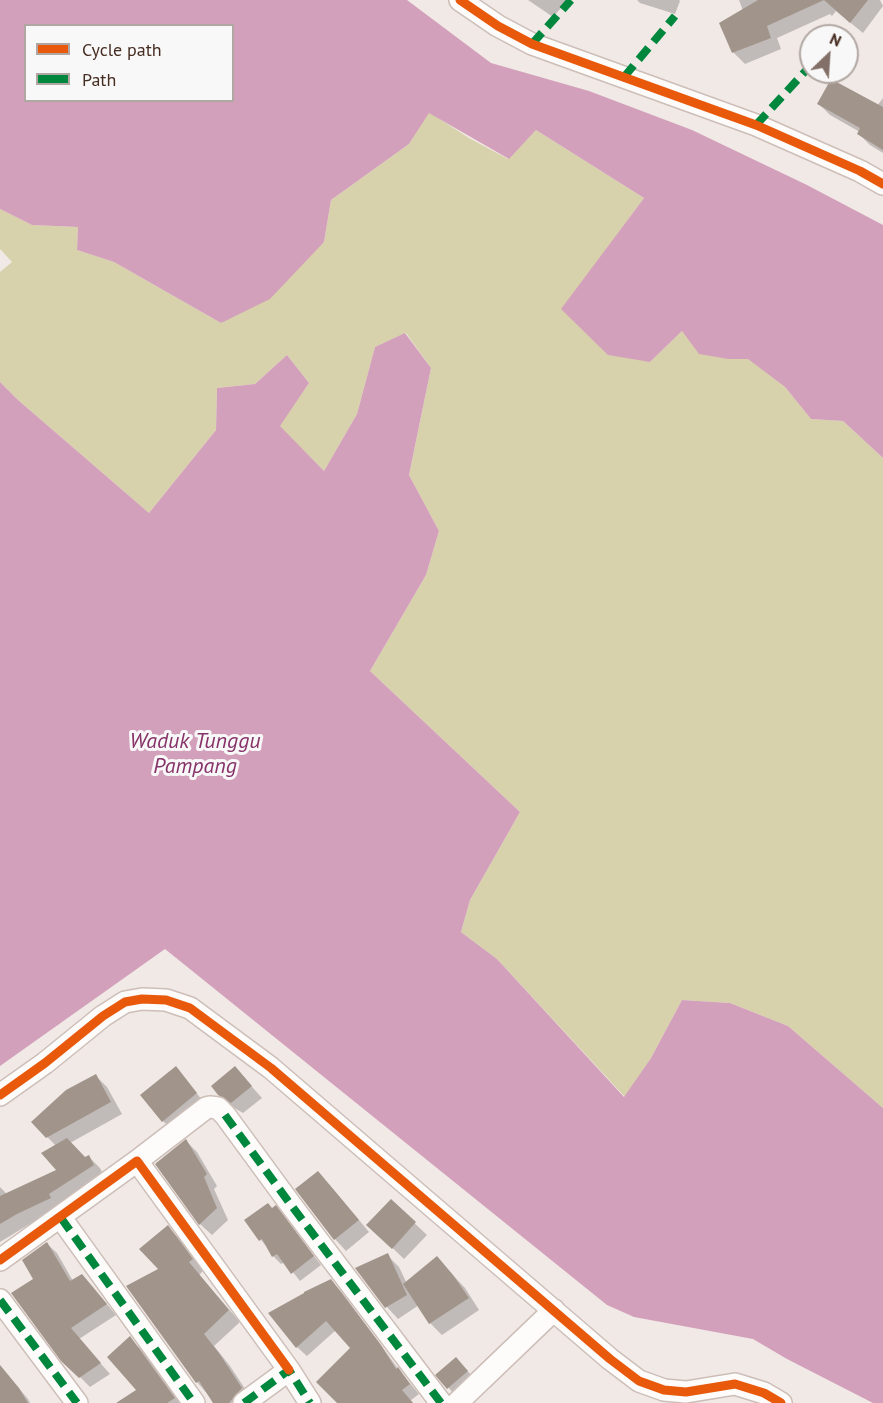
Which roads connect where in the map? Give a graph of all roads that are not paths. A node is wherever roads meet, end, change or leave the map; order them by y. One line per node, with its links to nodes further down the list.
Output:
1 (460, 0): 2 (street)
2 (883, 184)
3 (0, 1095): 8 (street)
4 (137, 1161): 5 (street); 9 (street); 14 (street)
5 (61, 1218): 6 (street); 11 (street)
6 (0, 1260)
7 (0, 1300): 10 (street)
8 (554, 1310): 15 (street); 16 (street)
9 (289, 1370): 12 (street); 13 (street)
10 (77, 1403)
11 (194, 1403)
12 (244, 1403)
13 (310, 1403)
14 (441, 1403)
15 (457, 1403)
16 (781, 1403)

